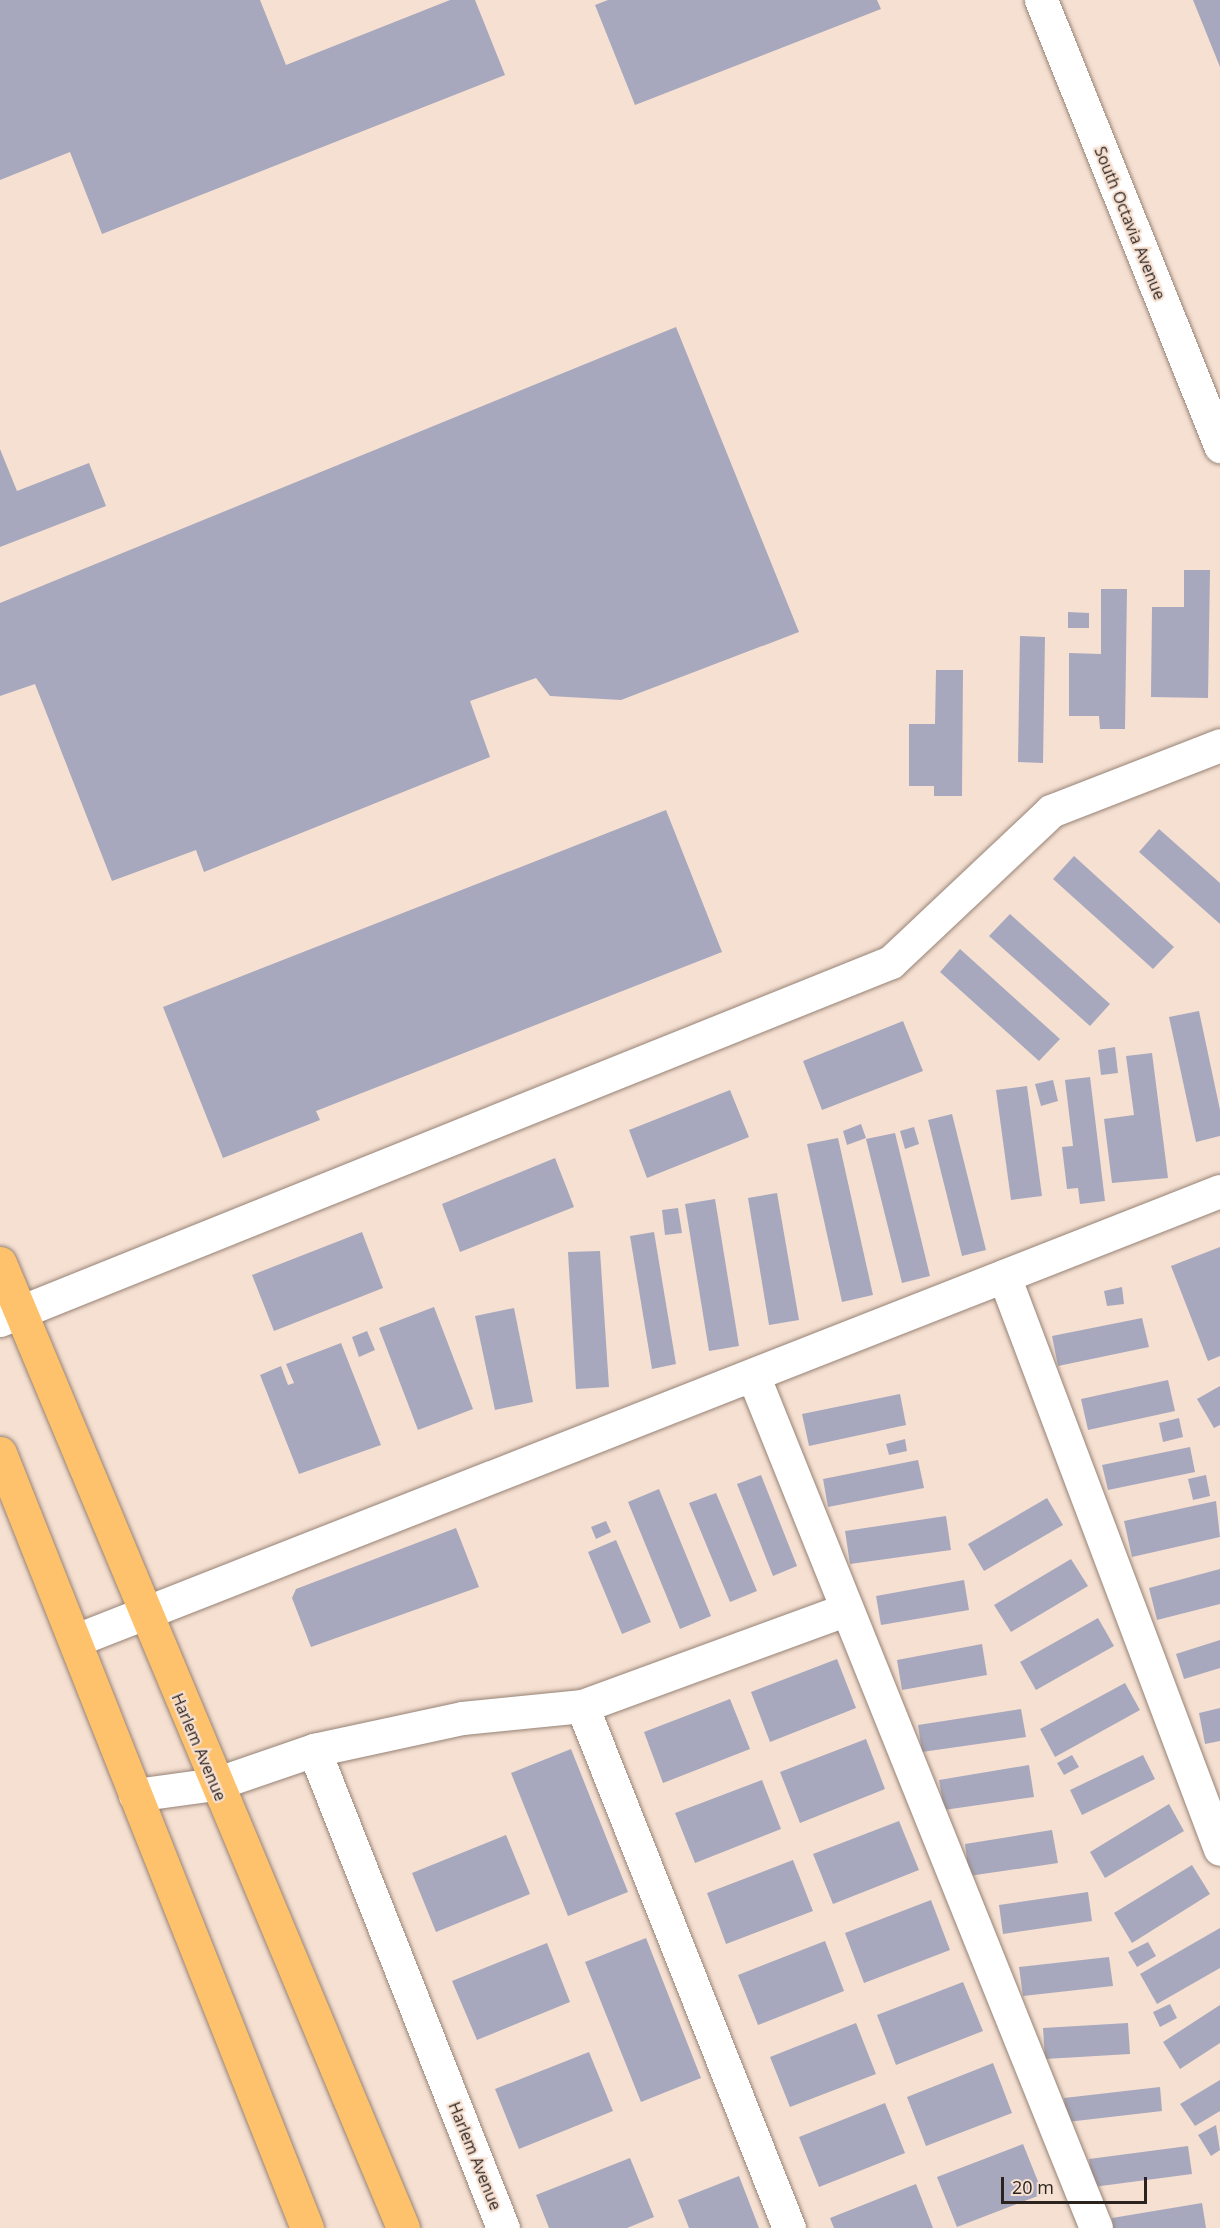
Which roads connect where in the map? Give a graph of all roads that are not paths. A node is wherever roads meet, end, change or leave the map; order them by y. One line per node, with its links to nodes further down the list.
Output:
1 (1041, 0): 2 (street, South Octavia Avenue)
2 (1220, 446)
3 (1220, 745): 7 (street)
4 (1220, 1191): 6 (street)
5 (0, 1263): 7 (main road, Harlem Avenue)
6 (1004, 1276): 8 (street); 17 (street)
7 (10, 1316): 11 (main road, Harlem Avenue)
8 (753, 1375): 10 (street); 11 (street)
9 (0, 1453): 12 (main road)
10 (847, 1609): 13 (street); 22 (street)
11 (145, 1616): 12 (street); 15 (main road, Harlem Avenue)
12 (76, 1640): 16 (main road)
13 (582, 1706): 14 (street); 21 (street)
14 (314, 1750): 15 (street); 20 (street, Harlem Avenue)
15 (215, 1784): 16 (street); 19 (main road, Harlem Avenue)
16 (135, 1795): 18 (main road)
17 (1220, 1849)
18 (307, 2228)
19 (403, 2228)
20 (503, 2228)
21 (789, 2228)
22 (1096, 2228)

